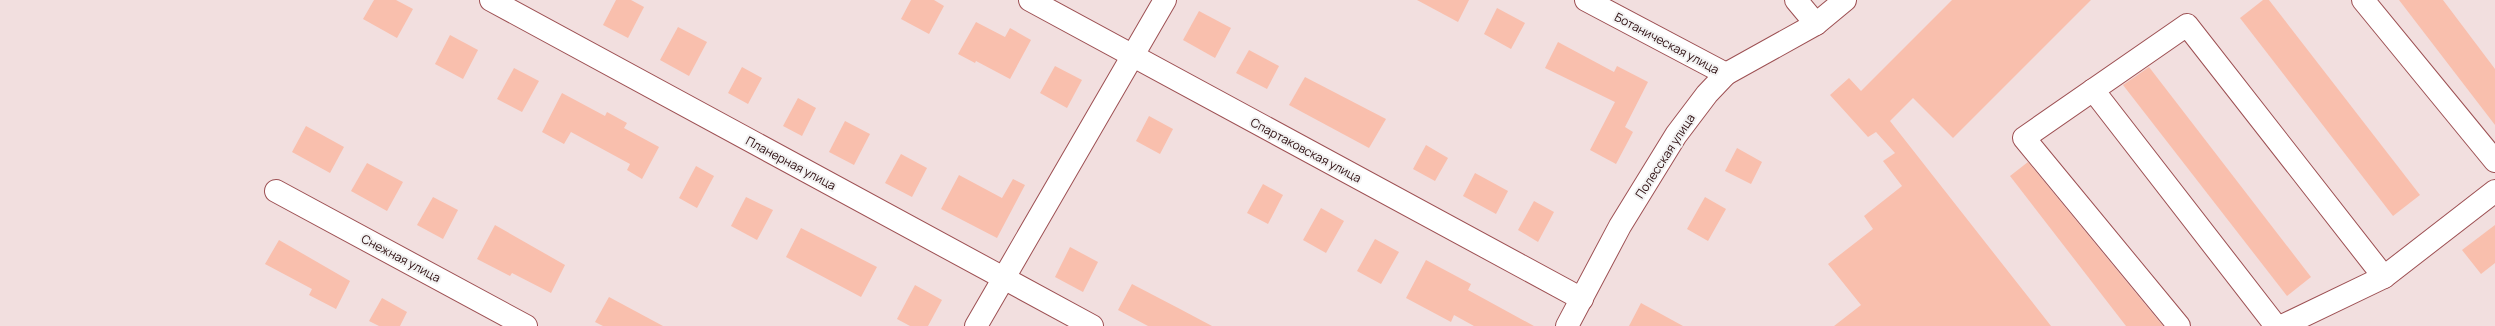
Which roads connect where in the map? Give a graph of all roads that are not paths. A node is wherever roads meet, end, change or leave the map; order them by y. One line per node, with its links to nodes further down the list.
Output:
1 (491, 0): 15 (street, Планерная улица)
2 (1030, 0): 9 (street, Спартаковская улица)
3 (1165, 0): 9 (street)
4 (1586, 0): 10 (street, Ботаническая улица)
5 (1796, 0): 8 (street)
6 (1845, 0): 8 (street, Полесская улица)
7 (2363, 0): 12 (street)
8 (1816, 24): 10 (street, Полесская улица)
9 (1133, 56): 15 (street); 17 (street, Спартаковская улица)
10 (1726, 74): 17 (street, Полесская улица)
11 (2093, 90): 16 (street); 22 (street); 23 (street)
12 (2495, 161)
13 (276, 191): 18 (street, Снежная улица)
14 (2495, 191): 16 (street)
15 (1002, 277): 19 (street); 20 (street, Планерная улица)
16 (2384, 277): 24 (street)
17 (1582, 299): 21 (street, Полесская улица)
18 (526, 326)
19 (976, 326)
20 (1092, 326)
21 (1567, 326)
22 (2180, 326)
23 (2276, 326)
24 (2282, 326)

